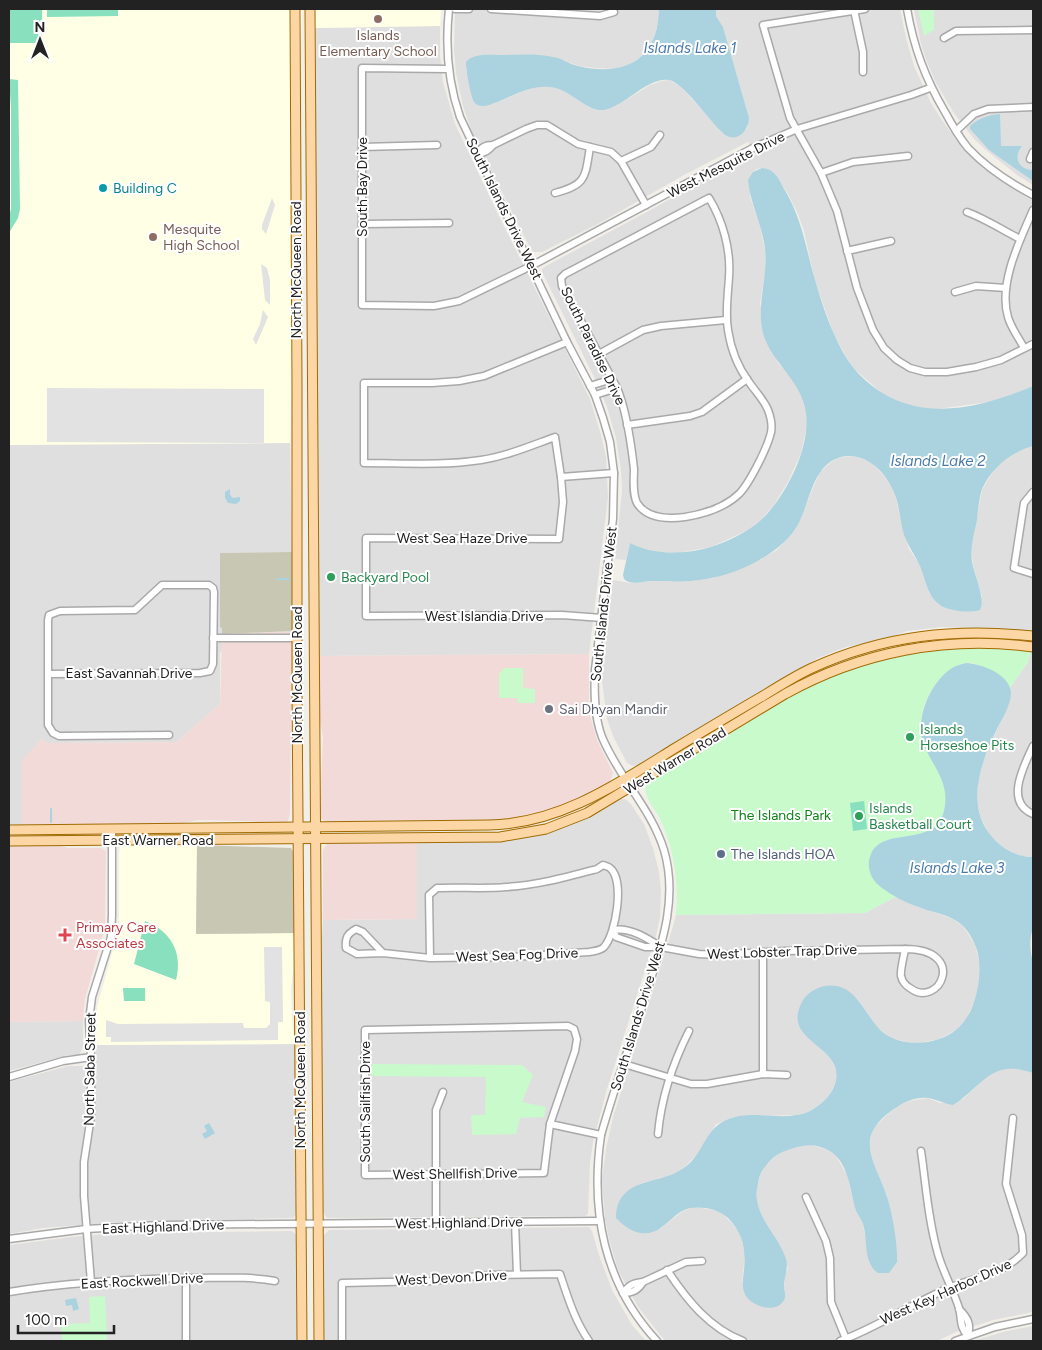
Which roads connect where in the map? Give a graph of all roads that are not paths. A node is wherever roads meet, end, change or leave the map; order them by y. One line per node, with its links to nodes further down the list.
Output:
1 (295, 9): 62 (main road, North McQueen Road)
2 (310, 9): 63 (main road, North McQueen Road)
3 (449, 9): 13 (street, South Islands Drive West)
4 (456, 9): 5 (street)
5 (470, 9)
6 (490, 9): 10 (street)
7 (865, 9): 9 (street)
8 (907, 9): 15 (street)
9 (854, 10): 14 (street); 17 (street)
10 (614, 12)
11 (1033, 30): 12 (street)
12 (944, 38)
13 (448, 68): 21 (street, South Bay Drive); 24 (street, South Islands Drive West)
14 (863, 72)
15 (930, 88): 17 (street, West Mesquite Drive); 18 (street)
16 (1033, 107): 18 (street)
17 (797, 129): 28 (street); 31 (street, West Mesquite Drive)
18 (956, 132): 30 (street)
19 (660, 135): 27 (street)
20 (436, 145): 21 (street)
21 (362, 147): 35 (street, South Bay Drive)
22 (590, 147): 24 (street); 27 (street); 29 (street)
23 (1033, 152): 26 (street)
24 (477, 154): 39 (street, South Islands Drive West)
25 (908, 156): 28 (street)
26 (1030, 159)
27 (621, 161): 31 (street)
28 (821, 173): 38 (street)
29 (555, 193)
30 (1033, 195)
31 (646, 205): 39 (street, West Mesquite Drive)
32 (1033, 210): 36 (street)
33 (967, 212): 36 (street)
34 (449, 223): 35 (street)
35 (362, 224): 42 (street, South Bay Drive)
36 (1020, 238): 40 (street)
37 (891, 241): 38 (street)
38 (847, 251): 46 (street)
39 (531, 266): 42 (street, West Mesquite Drive); 44 (street, South Islands Drive West)
40 (1006, 288): 41 (street); 46 (street)
41 (955, 292)
42 (362, 306)
43 (726, 320): 47 (street); 47 (street, South Paradise Drive); 49 (street)
44 (567, 342): 50 (street, South Islands Drive West); 55 (street)
45 (1033, 344): 46 (street)
46 (1024, 348)
47 (599, 354): 48 (street, South Paradise Drive)
48 (612, 379): 50 (street); 51 (street, South Paradise Drive)
49 (747, 379): 53 (street); 53 (street, South Paradise Drive)
50 (590, 386): 52 (street, South Islands Drive West)
51 (617, 388): 52 (street); 53 (street, South Paradise Drive)
52 (595, 395): 54 (street, South Islands Drive West)
53 (627, 425)
54 (614, 473): 55 (street); 59 (street, South Islands Drive West)
55 (561, 477): 58 (street, West Sea Haze Drive)
56 (1032, 492): 57 (street)
57 (1033, 574)
58 (366, 616): 59 (street, West Islandia Drive)
59 (602, 618): 72 (street, South Islands Drive West)
60 (1033, 636): 72 (main road, West Warner Road)
61 (213, 638): 62 (street); 65 (street, East Savannah Drive); 65 (street)
62 (297, 638): 63 (main road); 66 (main road, North McQueen Road)
63 (313, 638): 67 (main road, North McQueen Road)
64 (1033, 647): 73 (main road, West Warner Road)
65 (48, 674): 69 (street)
66 (297, 724): 67 (main road); 76 (main road, North McQueen Road)
67 (314, 728): 76 (main road, North McQueen Road)
68 (169, 734): 69 (street)
69 (110, 735): 70 (street)
70 (110, 743)
71 (1033, 746): 74 (street)
72 (625, 779): 73 (street, South Islands Drive West); 75 (main road, West Warner Road)
73 (630, 787): 79 (main road, West Warner Road); 84 (street, South Islands Drive West)
74 (1030, 813)
75 (489, 826): 76 (main road, West Warner Road); 79 (main road)
76 (306, 828): 77 (main road, East Warner Road); 80 (main road, North McQueen Road); 80 (main road, North McQueen Road)
77 (112, 829): 78 (main road, East Warner Road); 81 (street, North Saba Street)
78 (9, 830)
79 (490, 837): 80 (main road, West Warner Road)
80 (306, 839): 81 (main road, East Warner Road); 89 (main road, North McQueen Road); 91 (main road, North McQueen Road)
81 (112, 840): 82 (main road, East Warner Road); 92 (street, North Saba Street)
82 (9, 841)
83 (613, 930): 84 (street); 88 (street, West Sea Fog Drive); 88 (street)
84 (661, 947): 86 (street, West Lobster Trap Drive); 93 (street, South Islands Drive West)
85 (905, 949): 85 (street, West Lobster Trap Drive); 86 (street, West Lobster Trap Drive)
86 (763, 952): 94 (street)
87 (383, 953): 87 (street, West Sea Fog Drive); 88 (street, West Sea Fog Drive)
88 (430, 958)
89 (316, 1031): 91 (main road); 110 (main road, North McQueen Road)
90 (689, 1031): 97 (street)
91 (299, 1032): 109 (main road, North McQueen Road)
92 (91, 1057): 96 (street); 112 (street, North Saba Street)
93 (624, 1064): 97 (street); 102 (street, South Islands Drive West)
94 (763, 1074): 95 (street); 97 (street)
95 (787, 1075)
96 (9, 1077)
97 (670, 1078): 101 (street)
98 (443, 1092): 104 (street)
99 (1013, 1118): 120 (street, West Key Harbor Drive)
100 (550, 1124): 102 (street); 104 (street, West Shellfish Drive); 105 (street, South Sailfish Drive)
101 (658, 1134)
102 (601, 1135): 107 (street, South Islands Drive West)
103 (921, 1150): 120 (street)
104 (436, 1174): 105 (street, West Shellfish Drive); 111 (street)
105 (365, 1175)
106 (806, 1198): 125 (street)
107 (600, 1221): 108 (street, West Highland Drive); 122 (street, South Islands Drive West)
108 (515, 1222): 111 (street, West Highland Drive); 116 (street)
109 (301, 1224): 110 (street, East Highland Drive); 112 (street, East Highland Drive); 127 (main road, North McQueen Road)
110 (318, 1224): 111 (street, West Highland Drive); 128 (main road, North McQueen Road)
111 (436, 1224)
112 (86, 1229): 113 (street, East Highland Drive); 119 (street, North Saba Street)
113 (9, 1239)
114 (702, 1260): 115 (street)
115 (668, 1270): 122 (street); 132 (street)
116 (517, 1274): 129 (street, West Devon Drive); 130 (street, West Devon Drive)
117 (186, 1278): 118 (street, East Rockwell Drive); 119 (street, East Rockwell Drive); 126 (street)
118 (275, 1281)
119 (91, 1282): 121 (street, East Rockwell Drive)
120 (950, 1288): 124 (street); 125 (street, West Key Harbor Drive)
121 (9, 1292)
122 (624, 1293): 131 (street, South Islands Drive West)
123 (1033, 1320): 124 (street)
124 (968, 1336): 133 (street)
125 (843, 1340)
126 (186, 1341)
127 (302, 1341)
128 (319, 1341)
129 (342, 1341)
130 (589, 1341)
131 (658, 1341)
132 (743, 1341)
133 (954, 1341)

